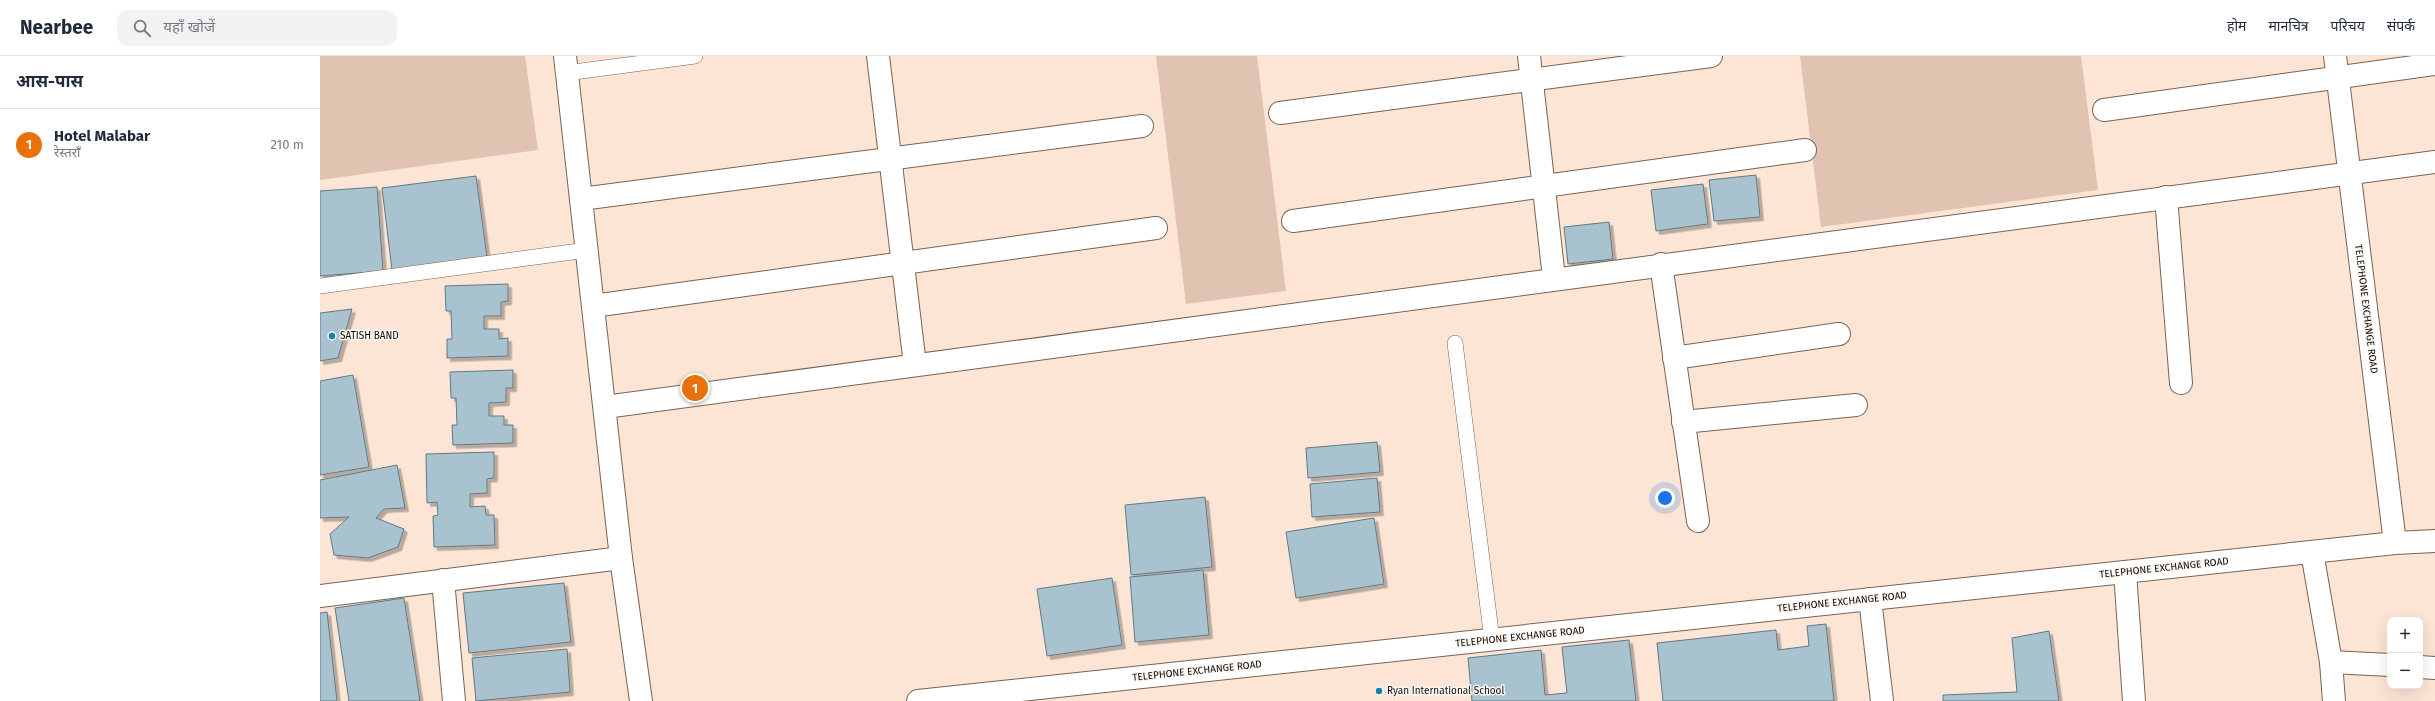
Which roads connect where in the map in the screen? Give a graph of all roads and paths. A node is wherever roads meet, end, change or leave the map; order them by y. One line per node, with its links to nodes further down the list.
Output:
1 (695, 56): 7 (lane)
2 (878, 56): 14 (street)
3 (1529, 56): 9 (street)
4 (1711, 56): 9 (street)
5 (2336, 56): 8 (street, TELEPHONE EXCHANGE ROAD)
6 (2435, 64): 8 (street)
7 (566, 65): 19 (street)
8 (2338, 77): 10 (street); 16 (street, TELEPHONE EXCHANGE ROAD)
9 (1531, 80): 11 (street); 17 (street)
10 (2104, 110)
11 (1280, 113)
12 (1142, 126): 14 (street)
13 (1805, 150): 17 (street)
14 (890, 158): 19 (street); 23 (street)
15 (2435, 162): 16 (street)
16 (2349, 173): 18 (street); 38 (street, TELEPHONE EXCHANGE ROAD)
17 (1543, 186): 20 (street); 25 (street)
18 (2166, 197): 24 (street); 32 (street)
19 (581, 199): 22 (street)
20 (1293, 221)
21 (1156, 228): 23 (street)
22 (587, 250): 26 (lane); 27 (street)
23 (903, 263): 27 (street); 31 (street)
24 (1661, 264): 25 (street); 30 (street)
25 (1554, 278): 31 (street)
26 (320, 286)
27 (593, 306): 34 (street)
28 (1839, 334): 30 (street)
29 (1455, 343): 45 (lane)
30 (1674, 358): 35 (street)
31 (915, 365): 34 (street)
32 (2181, 383)
33 (1856, 405): 35 (street)
34 (605, 407): 40 (street)
35 (1683, 422): 36 (street)
36 (1698, 521)
37 (2435, 541): 38 (street)
38 (2395, 543): 39 (street, TELEPHONE EXCHANGE ROAD)
39 (2312, 552): 41 (street, TELEPHONE EXCHANGE ROAD); 46 (street)
40 (620, 558): 42 (street); 52 (street)
41 (2126, 572): 44 (street, TELEPHONE EXCHANGE ROAD); 55 (street)
42 (443, 580): 43 (street); 51 (street)
43 (320, 596)
44 (1870, 599): 45 (street, TELEPHONE EXCHANGE ROAD); 54 (street)
45 (1492, 640): 50 (street, TELEPHONE EXCHANGE ROAD)
46 (2331, 662): 47 (street); 56 (street)
47 (2387, 665)
48 (2423, 667): 49 (street)
49 (2435, 668)
50 (1031, 695): 53 (street, TELEPHONE EXCHANGE ROAD)
51 (454, 701)
52 (641, 701)
53 (918, 701)
54 (1882, 701)
55 (2134, 701)
56 (2334, 701)

